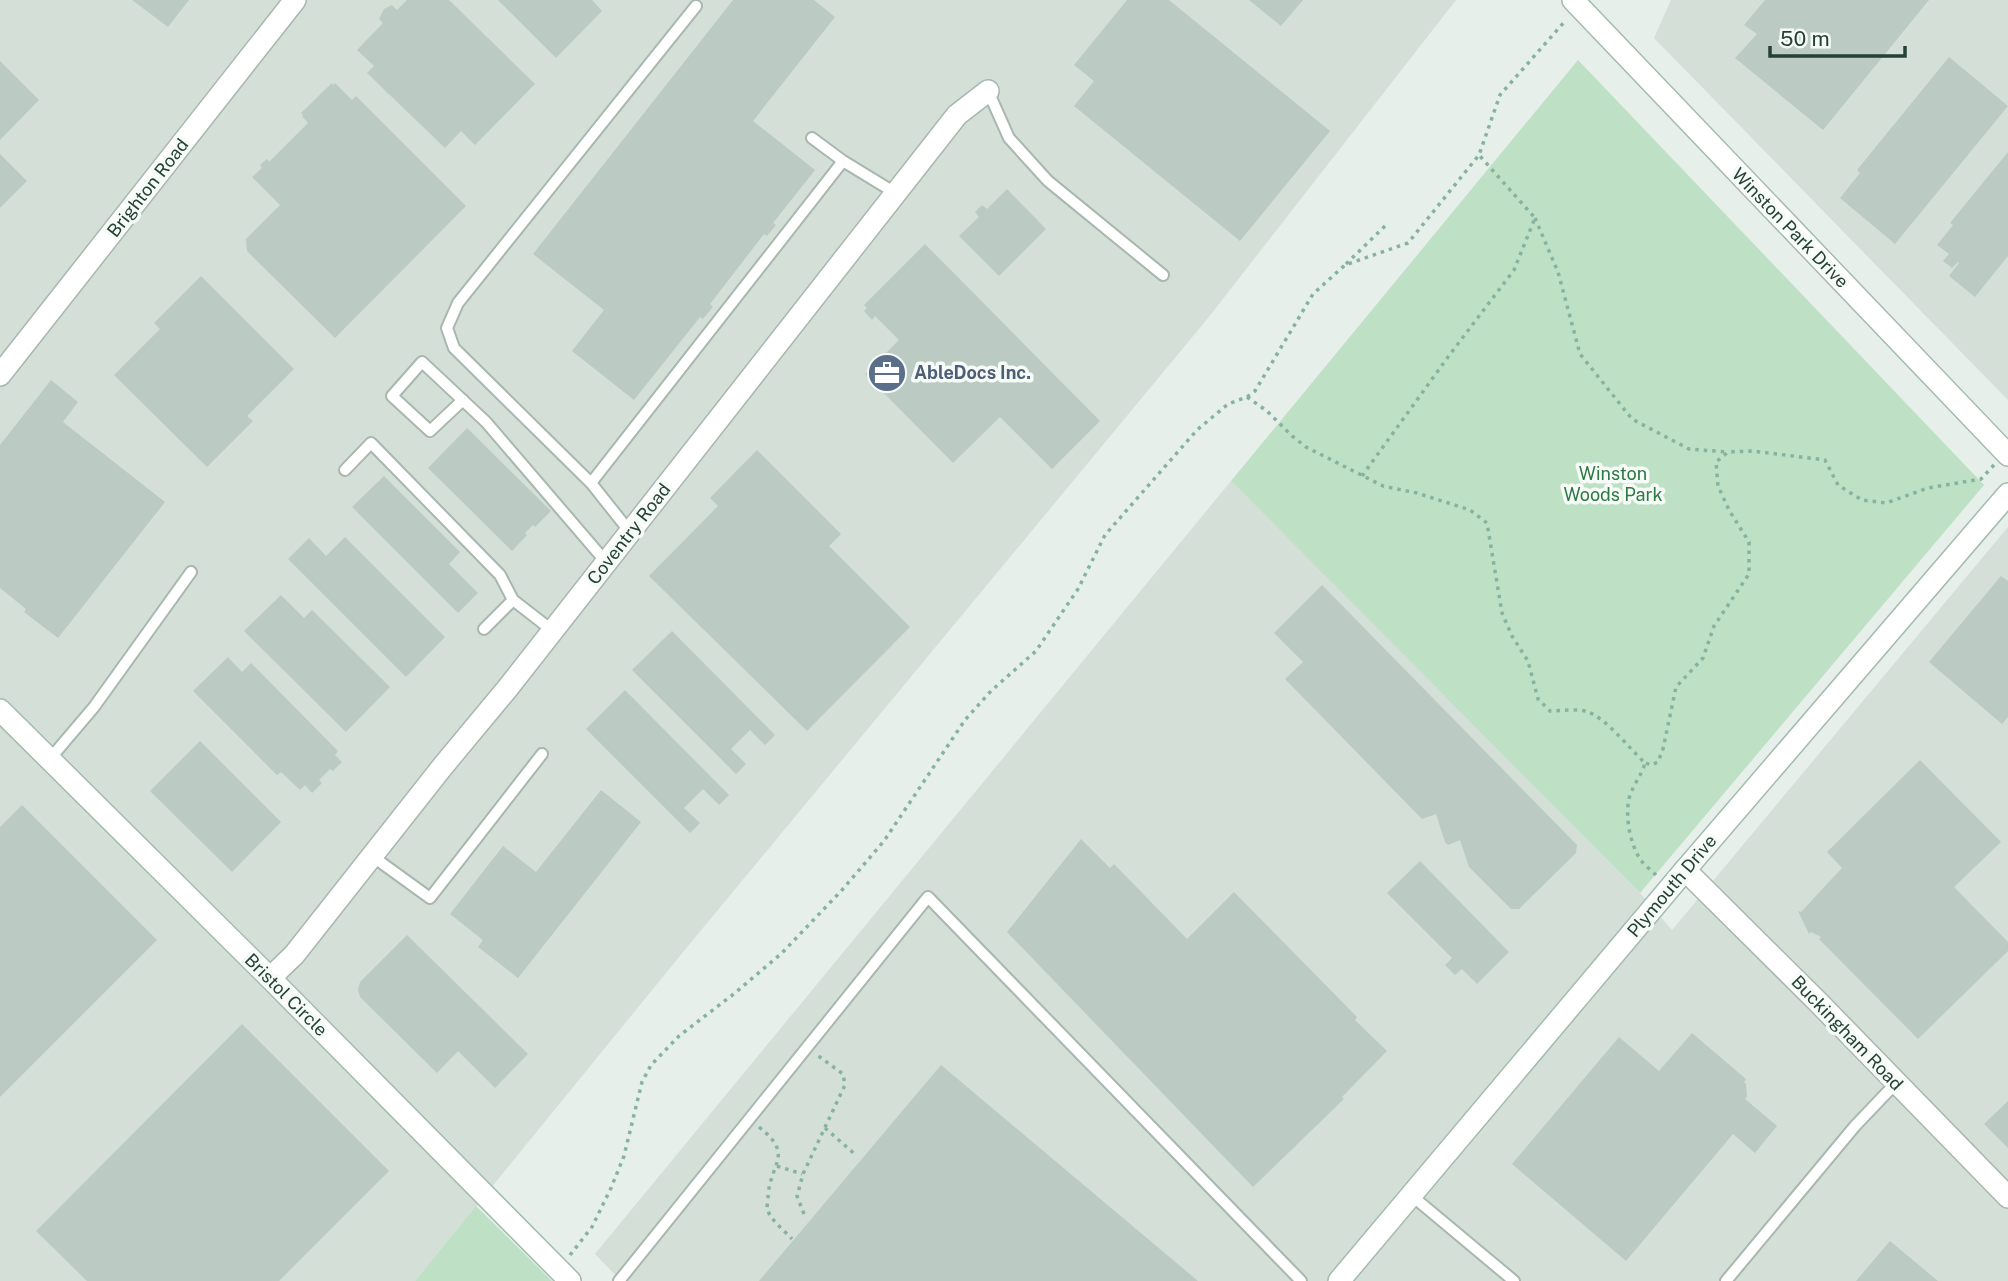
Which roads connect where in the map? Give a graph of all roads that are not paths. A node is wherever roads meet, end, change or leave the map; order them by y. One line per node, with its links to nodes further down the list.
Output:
1 (295, 0): 9 (street, Brighton Road)
2 (1573, 0): 11 (street, Winston Park Drive)
3 (696, 6): 13 (lane)
4 (988, 91): 7 (street, Coventry Road); 8 (lane)
5 (812, 138): 6 (lane)
6 (843, 161): 7 (lane); 13 (lane)
7 (897, 194): 15 (street, Coventry Road)
8 (1163, 275)
9 (0, 375)
10 (463, 400): 10 (lane); 16 (lane)
11 (2007, 454)
12 (345, 470): 18 (lane)
13 (592, 483): 15 (lane)
14 (2008, 494): 25 (street, Plymouth Drive)
15 (630, 532): 16 (street, Coventry Road)
16 (606, 562): 20 (street, Coventry Road)
17 (191, 572): 23 (lane)
18 (513, 600): 19 (lane); 20 (lane)
19 (484, 629)
20 (553, 631): 24 (street, Coventry Road)
21 (0, 710): 23 (street, Bristol Circle)
22 (542, 754): 24 (lane)
23 (49, 760): 26 (street, Bristol Circle)
24 (372, 856): 26 (street, Coventry Road)
25 (1685, 870): 27 (street, Buckingham Road); 28 (street, Plymouth Drive)
26 (270, 978): 30 (street, Bristol Circle)
27 (1896, 1083): 29 (street, Buckingham Road); 35 (lane)
28 (1411, 1195): 33 (street, Plymouth Drive); 34 (lane)
29 (2008, 1196)
30 (563, 1275)
31 (619, 1281): 32 (lane)
32 (1301, 1281)
33 (1339, 1281)
34 (1514, 1281)
35 (1726, 1281)

